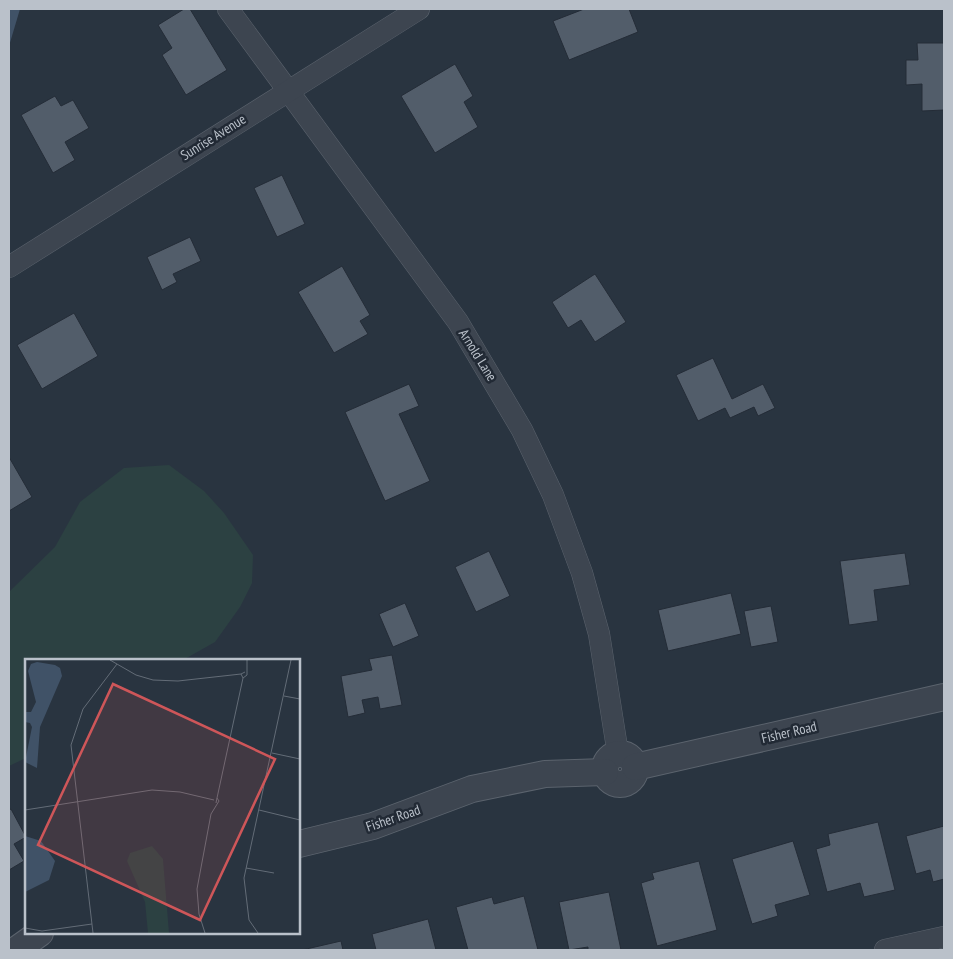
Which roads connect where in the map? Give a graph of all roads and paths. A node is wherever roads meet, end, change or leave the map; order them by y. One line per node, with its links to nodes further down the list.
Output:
1 (228, 9): 3 (street, Arnold Lane)
2 (419, 9): 3 (street, Sunrise Avenue)
3 (288, 90): 4 (street, Sunrise Avenue); 6 (street, Arnold Lane)
4 (9, 267)
5 (944, 697): 6 (street, Fisher Road)
6 (619, 764): 7 (street, Fisher Road)
7 (300, 844)
8 (39, 934): 10 (street)
9 (944, 936): 11 (street)
10 (16, 950)
11 (885, 950)

